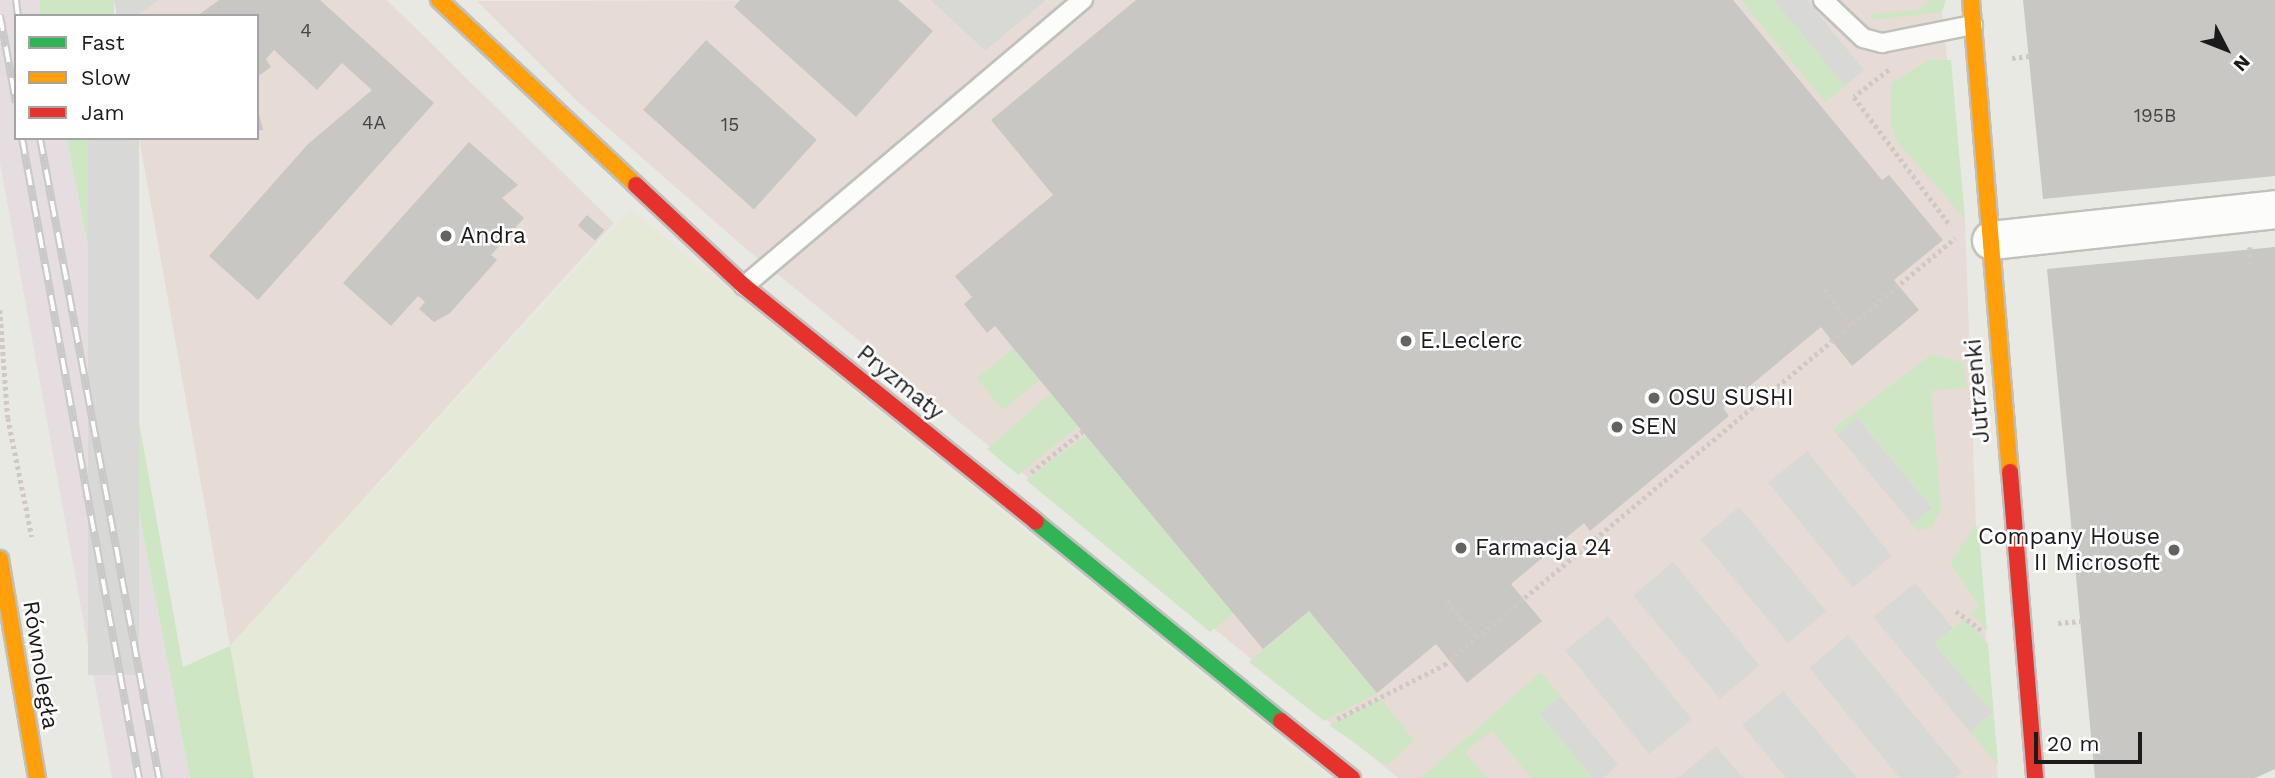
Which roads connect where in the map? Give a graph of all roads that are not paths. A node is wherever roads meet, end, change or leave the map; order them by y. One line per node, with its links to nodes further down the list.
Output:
1 (439, 0): 8 (street, Pryzmaty)
2 (1083, 0): 8 (lane)
3 (1823, 0): 5 (lane)
4 (1971, 0): 5 (street, Jutrzenki)
5 (1973, 25): 7 (street, Jutrzenki)
6 (2275, 209): 7 (street)
7 (1972, 234): 12 (street, Jutrzenki)
8 (744, 286): 11 (street, Pryzmaty)
9 (0, 559): 10 (street, Równoległa)
10 (37, 778)
11 (1353, 778)
12 (2035, 778)

